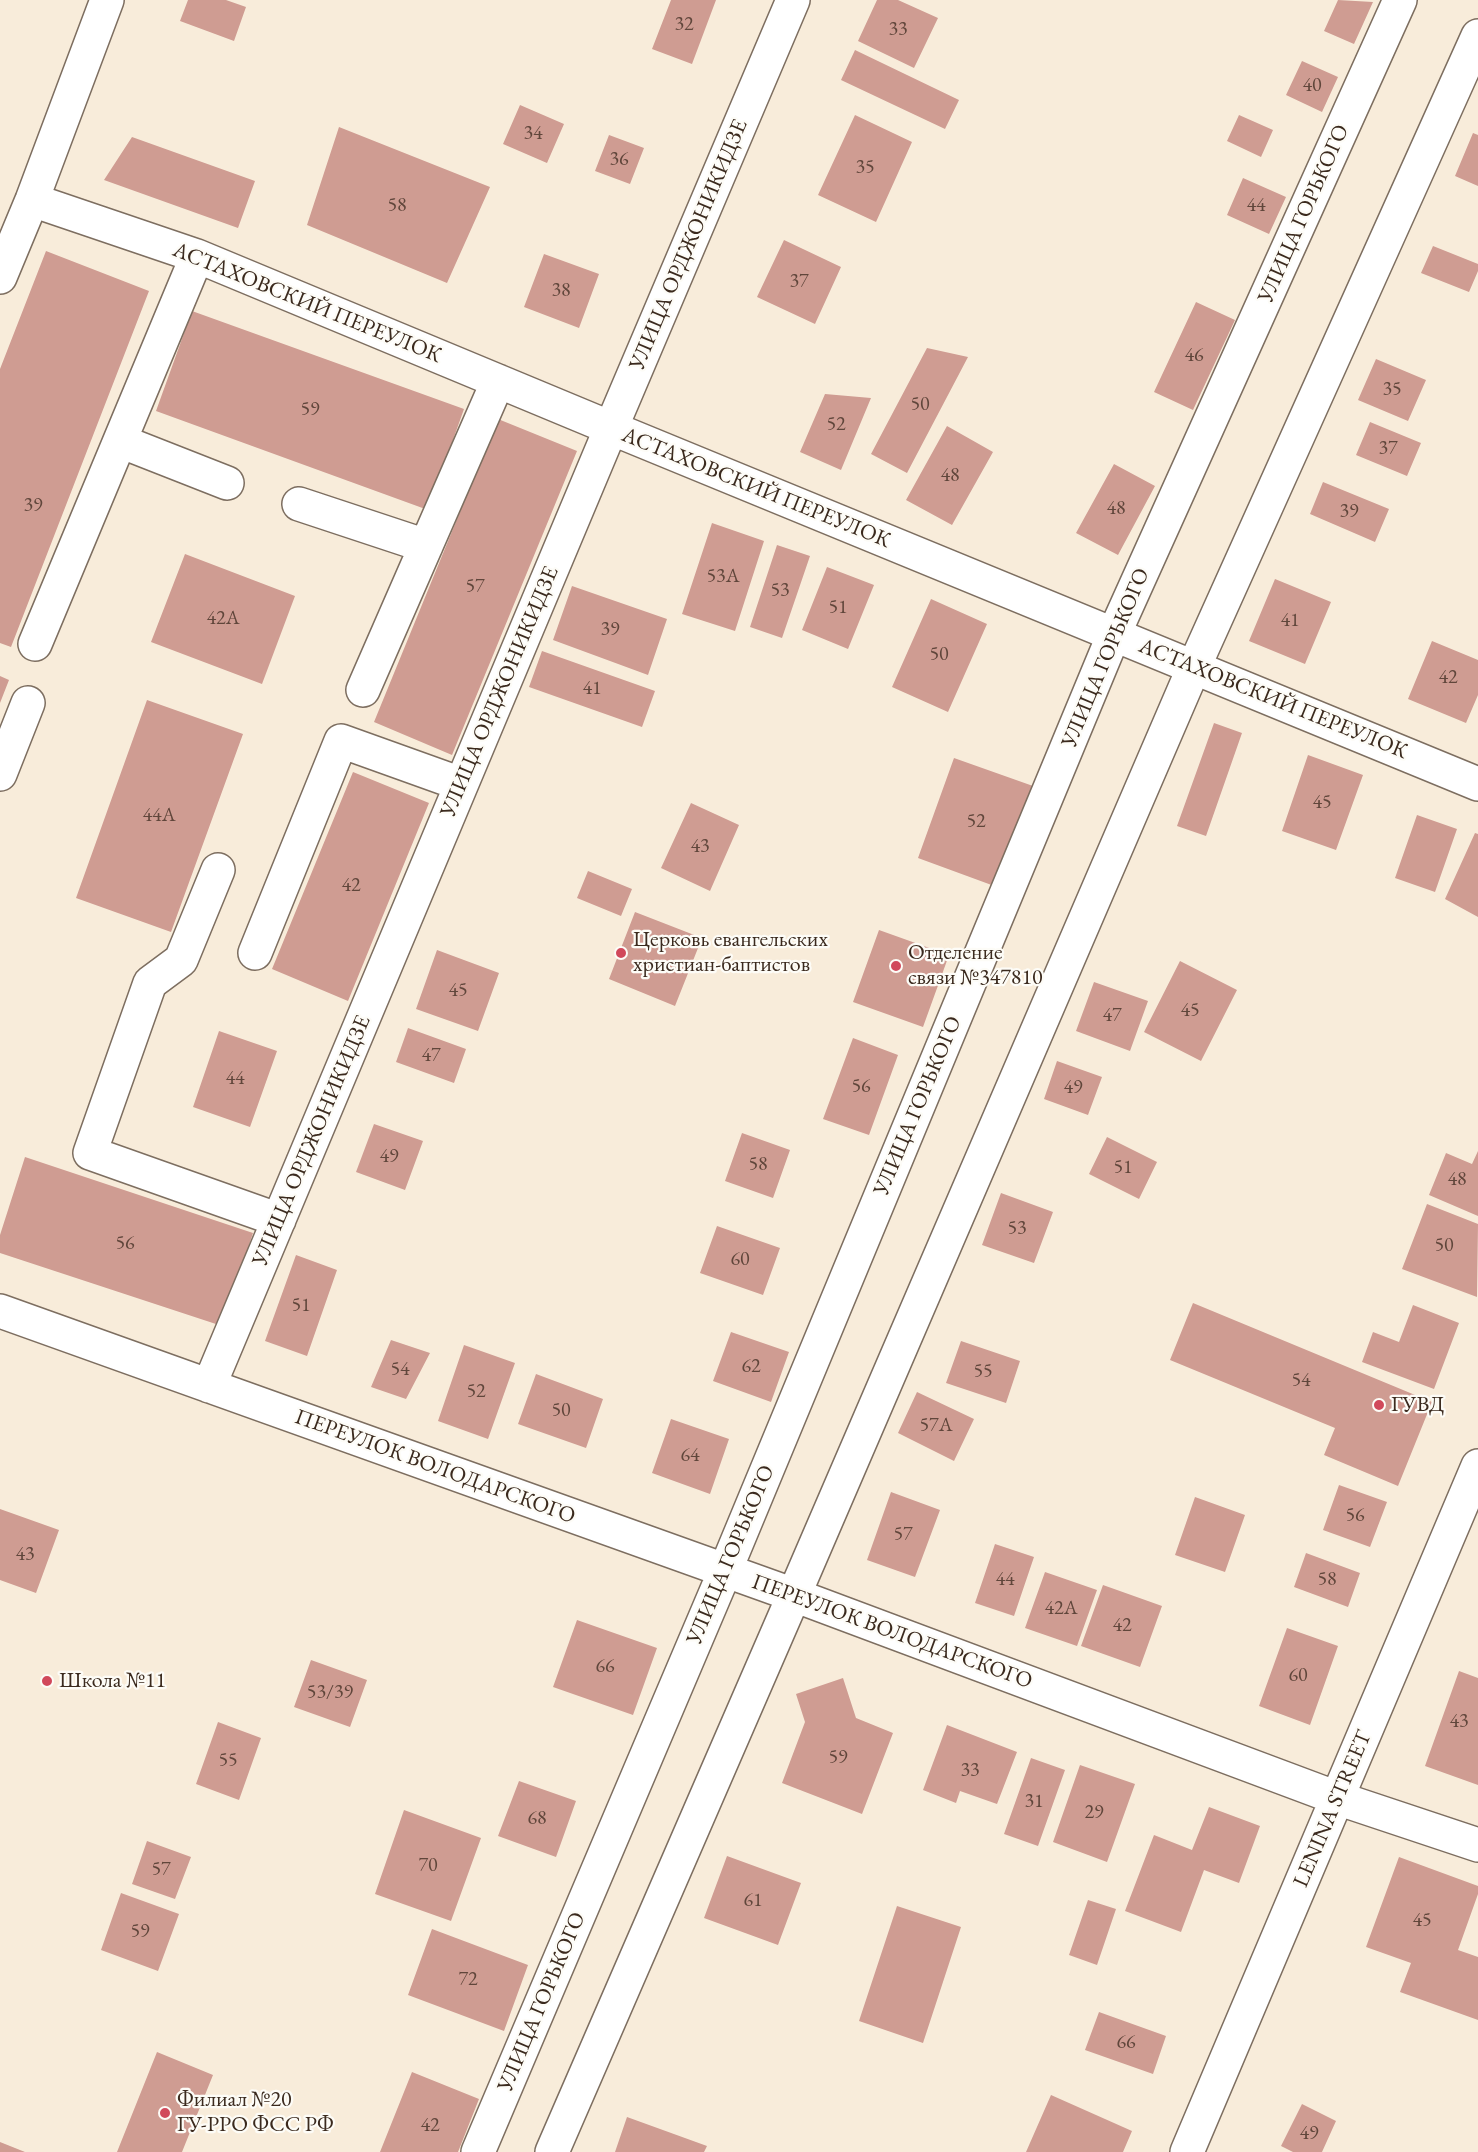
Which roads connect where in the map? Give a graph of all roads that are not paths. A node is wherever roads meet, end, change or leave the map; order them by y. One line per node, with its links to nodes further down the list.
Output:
1 (107, 0): 5 (street)
2 (793, 0): 9 (street, УЛИЦА ОРДЖОНИКИДЗЕ)
3 (1400, 0): 14 (street, УЛИЦА ГОРЬКОГО)
4 (1478, 36): 16 (street)
5 (32, 200): 6 (street, АСТАХОВСКИЙ ПЕРЕУЛОК); 7 (street)
6 (197, 256): 8 (street, АСТАХОВСКИЙ ПЕРЕУЛОК); 10 (street)
7 (0, 277)
8 (498, 381): 9 (street, АСТАХОВСКИЙ ПЕРЕУЛОК); 13 (street)
9 (611, 428): 14 (street, АСТАХОВСКИЙ ПЕРЕУЛОК); 20 (street, УЛИЦА ОРДЖОНИКИДЗЕ)
10 (120, 441): 11 (street); 15 (street)
11 (227, 483)
12 (299, 504): 13 (street)
13 (426, 546): 17 (street)
14 (1114, 634): 16 (street, АСТАХОВСКИЙ ПЕРЕУЛОК); 28 (street, УЛИЦА ГОРЬКОГО)
15 (35, 644)
16 (1194, 667): 21 (street, АСТАХОВСКИЙ ПЕРЕУЛОК); 29 (street)
17 (363, 690)
18 (28, 703): 19 (street)
19 (0, 774)
20 (461, 784): 23 (street); 24 (street, УЛИЦА ОРДЖОНИКИДЗЕ)
21 (1478, 784)
22 (218, 870): 24 (street)
23 (255, 953)
24 (279, 1220): 26 (street, УЛИЦА ОРДЖОНИКИДЗЕ)
25 (0, 1311): 26 (street, ПЕРЕУЛОК ВОЛОДАРСКОГО)
26 (209, 1386): 28 (street, ПЕРЕУЛОК ВОЛОДАРСКОГО)
27 (1478, 1466): 30 (street, LENINA STREET)
28 (725, 1571): 29 (street, ПЕРЕУЛОК ВОЛОДАРСКОГО); 32 (street, УЛИЦА ГОРЬКОГО)
29 (794, 1595): 30 (street, ПЕРЕУЛОК ВОЛОДАРСКОГО); 33 (street)
30 (1337, 1798): 31 (street, ПЕРЕУЛОК ВОЛОДАРСКОГО); 34 (street, LENINA STREET)
31 (1478, 1845)
32 (478, 2152)
33 (552, 2152)
34 (1187, 2152)

